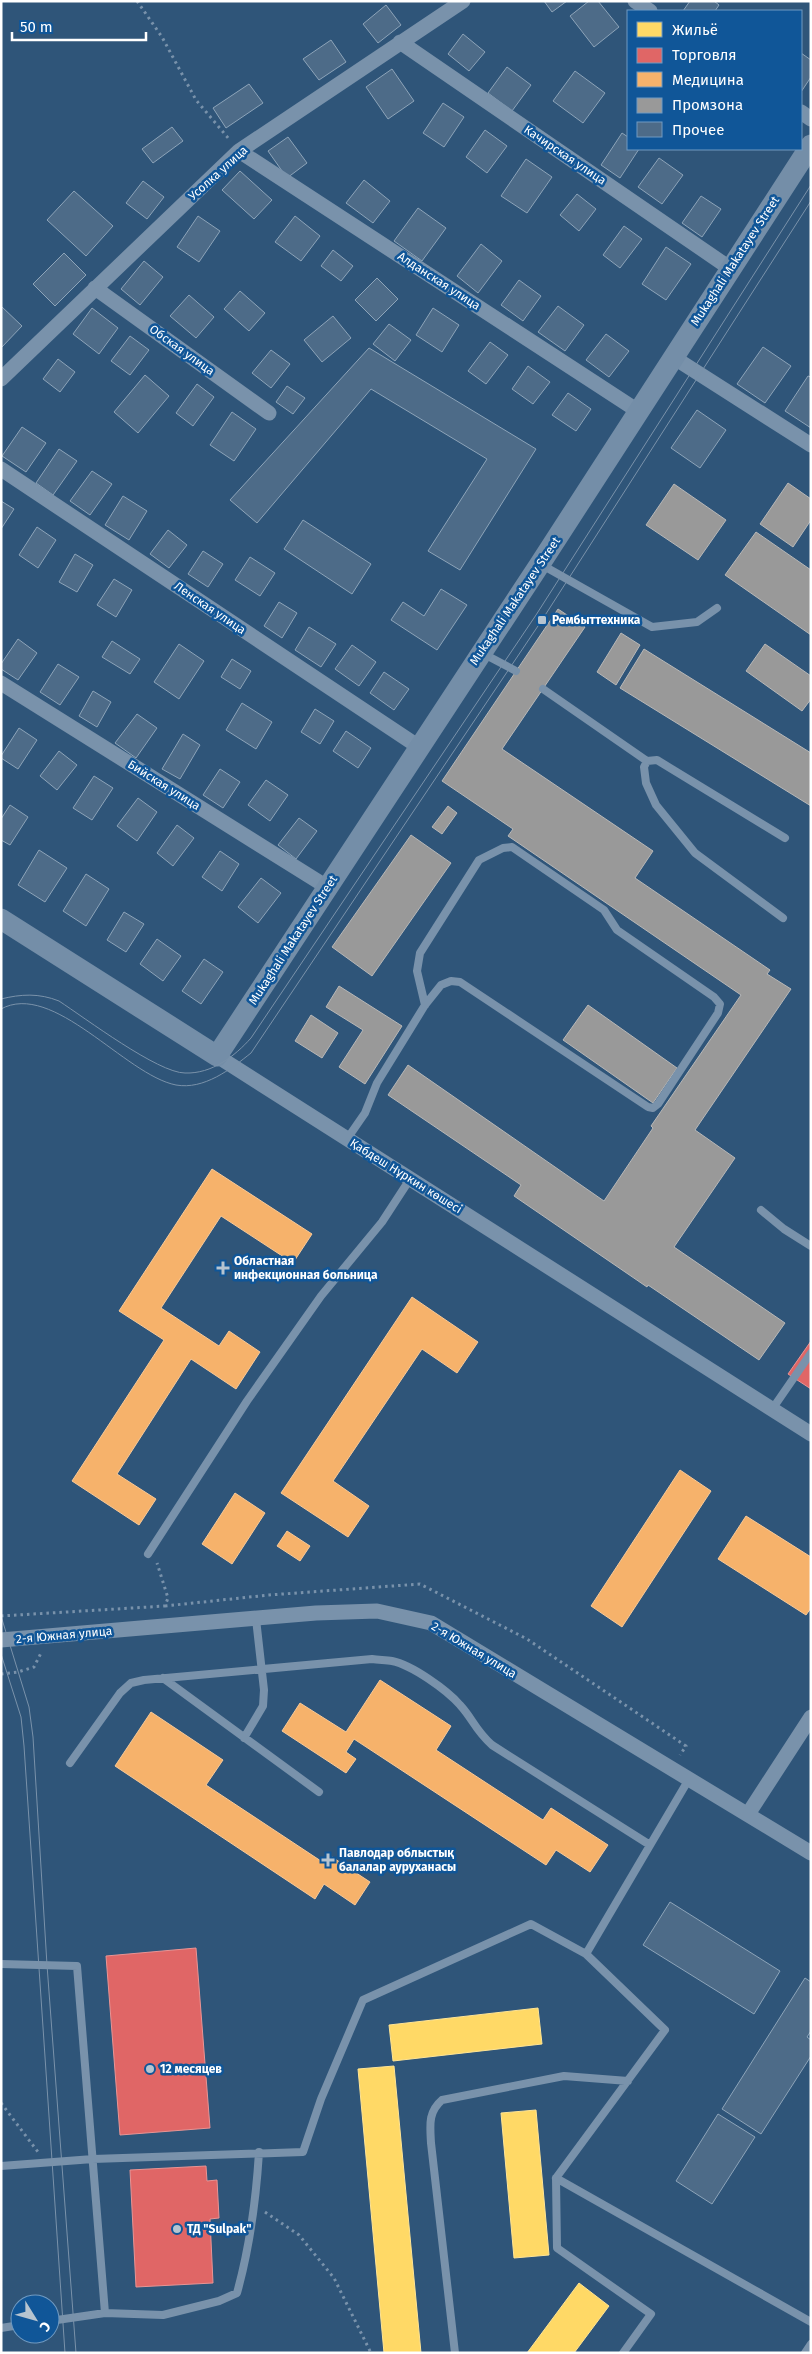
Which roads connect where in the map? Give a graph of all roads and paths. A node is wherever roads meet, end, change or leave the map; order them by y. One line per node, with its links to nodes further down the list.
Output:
1 (137, 1): 7 (path)
2 (463, 1): 5 (street, Усолка улица)
3 (635, 1): 4 (street)
4 (648, 10)
5 (400, 42): 7 (street, Усолка улица); 8 (street, Качирская улица)
6 (811, 145): 8 (main road, Mukaghali Makatayev Street)
7 (239, 151): 9 (street, Усолка улица); 12 (street, Алданская улица)
8 (731, 268): 10 (main road, Mukaghali Makatayev Street)
9 (95, 288): 11 (street, Усолка улица); 13 (street, Обская улица)
10 (673, 357): 12 (main road, Mukaghali Makatayev Street); 14 (street)
11 (1, 379)
12 (638, 411): 16 (main road, Mukaghali Makatayev Street)
13 (269, 413)
14 (811, 445)
15 (1, 469): 22 (street, Ленская улица)
16 (540, 564): 17 (lane); 18 (main road, Mukaghali Makatayev Street)
17 (717, 608)
18 (480, 652): 19 (lane); 22 (main road, Mukaghali Makatayev Street)
19 (516, 671)
20 (1, 683): 25 (street, Бийская улица)
21 (543, 689): 23 (lane)
22 (419, 747): 25 (main road, Mukaghali Makatayev Street)
23 (647, 761): 24 (lane); 26 (lane)
24 (785, 838)
25 (327, 887): 29 (main road, Mukaghali Makatayev Street)
26 (783, 918)
27 (1, 919): 29 (main road, Қабдеш Нұркин көшесі)
28 (425, 1005): 28 (lane); 30 (lane)
29 (217, 1056): 30 (street, Қабдеш Нұркин көшесі)
30 (346, 1139): 31 (street, Қабдеш Нұркин көшесі)
31 (410, 1179): 35 (street, Қабдеш Нұркин көшесі); 37 (lane)
32 (761, 1210): 33 (lane)
33 (811, 1246)
34 (811, 1354): 35 (lane)
35 (773, 1408): 36 (street, Қабдеш Нұркин көшесі)
36 (811, 1434)
37 (148, 1554): 38 (path)
38 (1, 1616)
39 (256, 1619): 40 (street, 2-я Южная улица); 41 (lane); 46 (street, 2-я Южная улица)
40 (1, 1640)
41 (262, 1670): 42 (lane); 44 (lane); 49 (lane)
42 (163, 1678): 44 (lane); 45 (lane)
43 (811, 1717): 48 (street)
44 (244, 1738): 47 (lane)
45 (70, 1763)
46 (689, 1779): 48 (street, 2-я Южная улица); 49 (lane)
47 (319, 1792)
48 (748, 1814): 50 (street, 2-я Южная улица)
49 (650, 1846): 51 (lane)
50 (811, 1853)
51 (586, 1954): 53 (lane); 55 (lane)
52 (1, 1964): 56 (lane)
53 (628, 2081): 59 (lane); 66 (lane)
54 (1, 2103): 57 (path)
55 (259, 2152): 56 (lane); 60 (lane)
56 (93, 2160): 57 (lane); 61 (lane)
57 (46, 2162): 58 (lane)
58 (1, 2166)
59 (556, 2178): 63 (lane); 67 (lane)
60 (256, 2207): 61 (lane); 65 (path)
61 (105, 2313): 62 (lane)
62 (60, 2320)
63 (811, 2322)
64 (811, 2344): 68 (lane)
65 (371, 2353)
66 (455, 2353)
67 (623, 2353)
68 (806, 2353)

